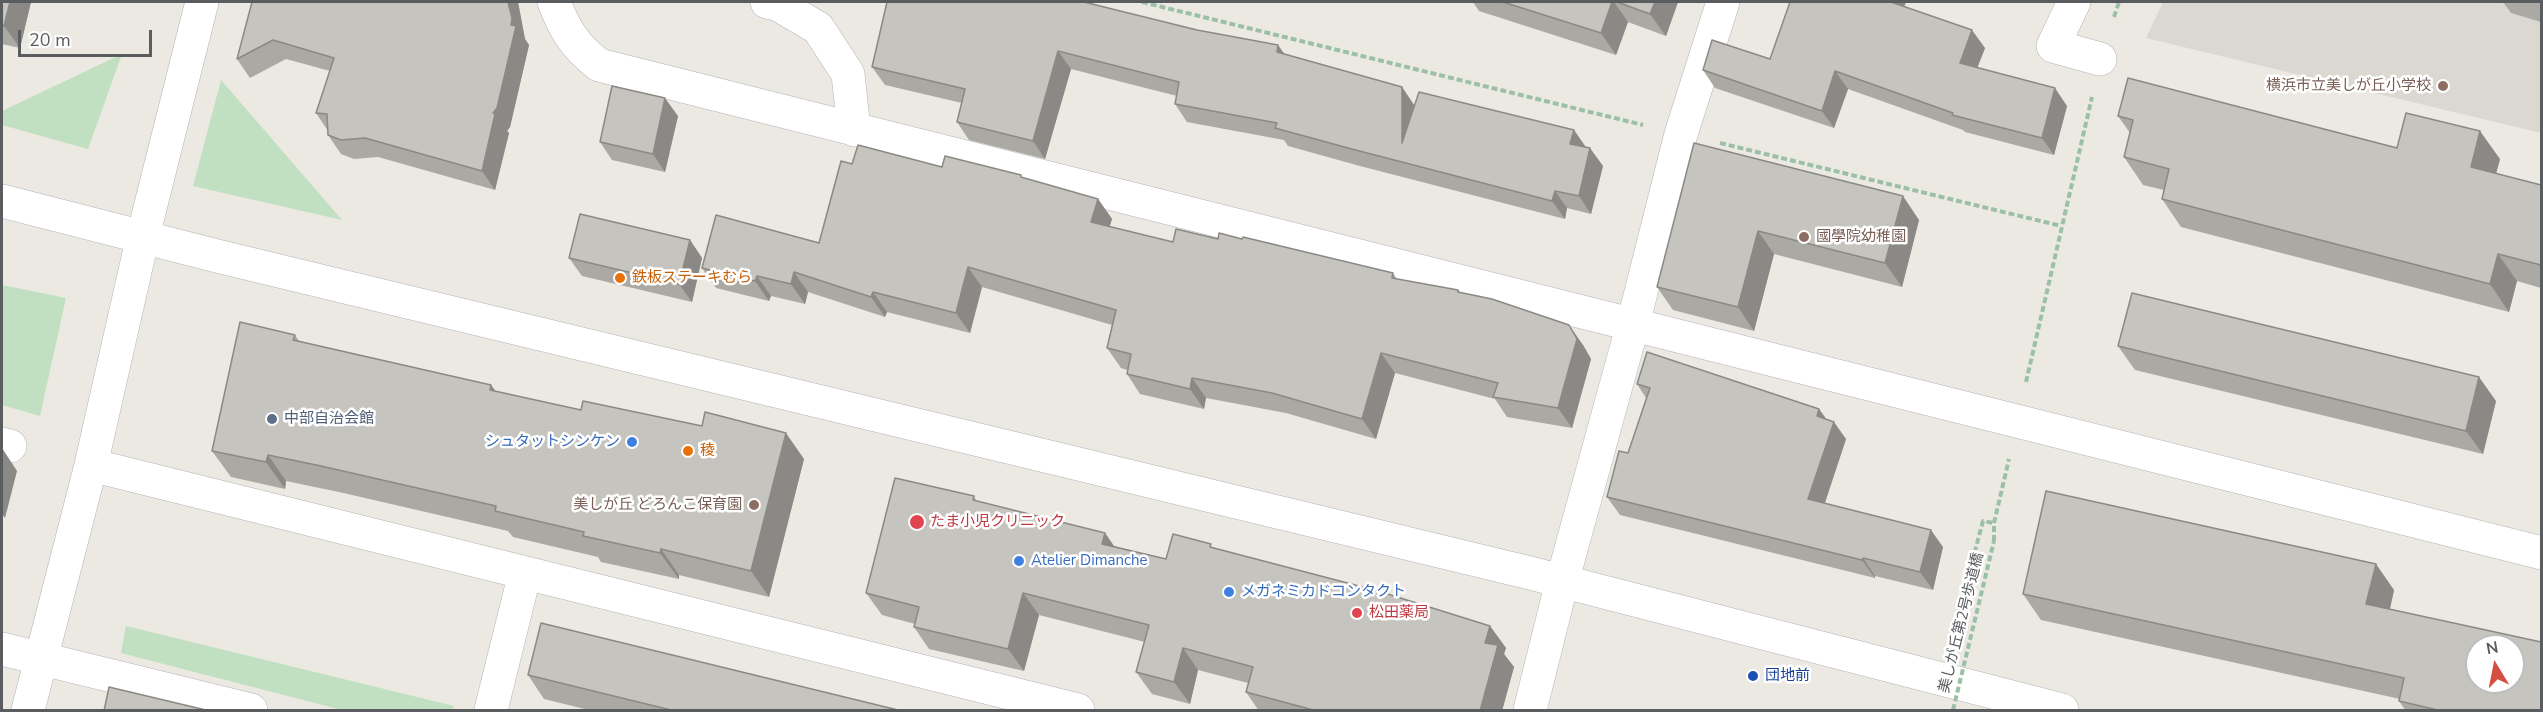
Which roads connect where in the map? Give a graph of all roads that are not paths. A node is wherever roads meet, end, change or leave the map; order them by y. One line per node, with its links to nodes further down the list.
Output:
1 (202, 2): 9 (street)
2 (554, 2): 7 (street)
3 (767, 2): 7 (street)
4 (1723, 2): 10 (street)
5 (2074, 2): 6 (street)
6 (2100, 59)
7 (854, 130): 10 (street)
8 (2, 201): 9 (street)
9 (143, 236): 11 (street); 14 (street)
10 (1633, 324): 12 (street); 14 (street)
11 (91, 465): 13 (street); 16 (street)
12 (2541, 553)
13 (525, 573): 19 (street); 20 (street)
14 (1562, 582): 21 (street); 22 (street)
15 (2, 649): 16 (street)
16 (41, 660): 17 (street); 18 (street)
17 (28, 711)
18 (251, 711)
19 (491, 711)
20 (1078, 711)
21 (1530, 711)
22 (2062, 711)

